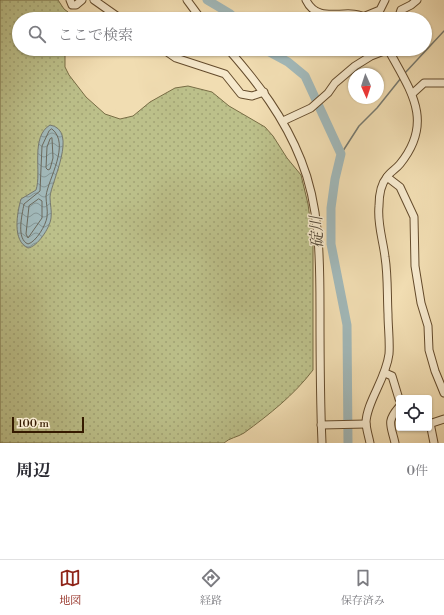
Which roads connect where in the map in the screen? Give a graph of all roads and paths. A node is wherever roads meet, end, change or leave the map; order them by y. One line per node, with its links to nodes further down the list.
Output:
1 (70, 0): 2 (street)
2 (82, 0)
3 (94, 0): 8 (street)
4 (187, 0): 9 (street)
5 (306, 0): 10 (street)
6 (385, 0): 11 (street)
7 (417, 0): 12 (street)
8 (111, 12)
9 (196, 12)
10 (315, 12)
11 (376, 12)
12 (400, 12)
13 (173, 56): 18 (street)
14 (234, 56): 18 (street)
15 (372, 56): 20 (street)
16 (392, 56): 19 (street)
17 (444, 83): 19 (street)
18 (264, 92): 20 (street)
19 (412, 94): 21 (street)
20 (283, 121): 29 (street)
21 (387, 177): 22 (street); 23 (street)
22 (385, 373): 24 (street); 28 (street)
23 (444, 393)
24 (398, 395)
25 (396, 411): 33 (street)
26 (444, 419): 27 (street)
27 (432, 422)
28 (366, 424): 29 (street); 32 (street)
29 (321, 425): 31 (street)
30 (432, 431): 34 (street)
31 (322, 443)
32 (370, 443)
33 (395, 443)
34 (434, 443)

